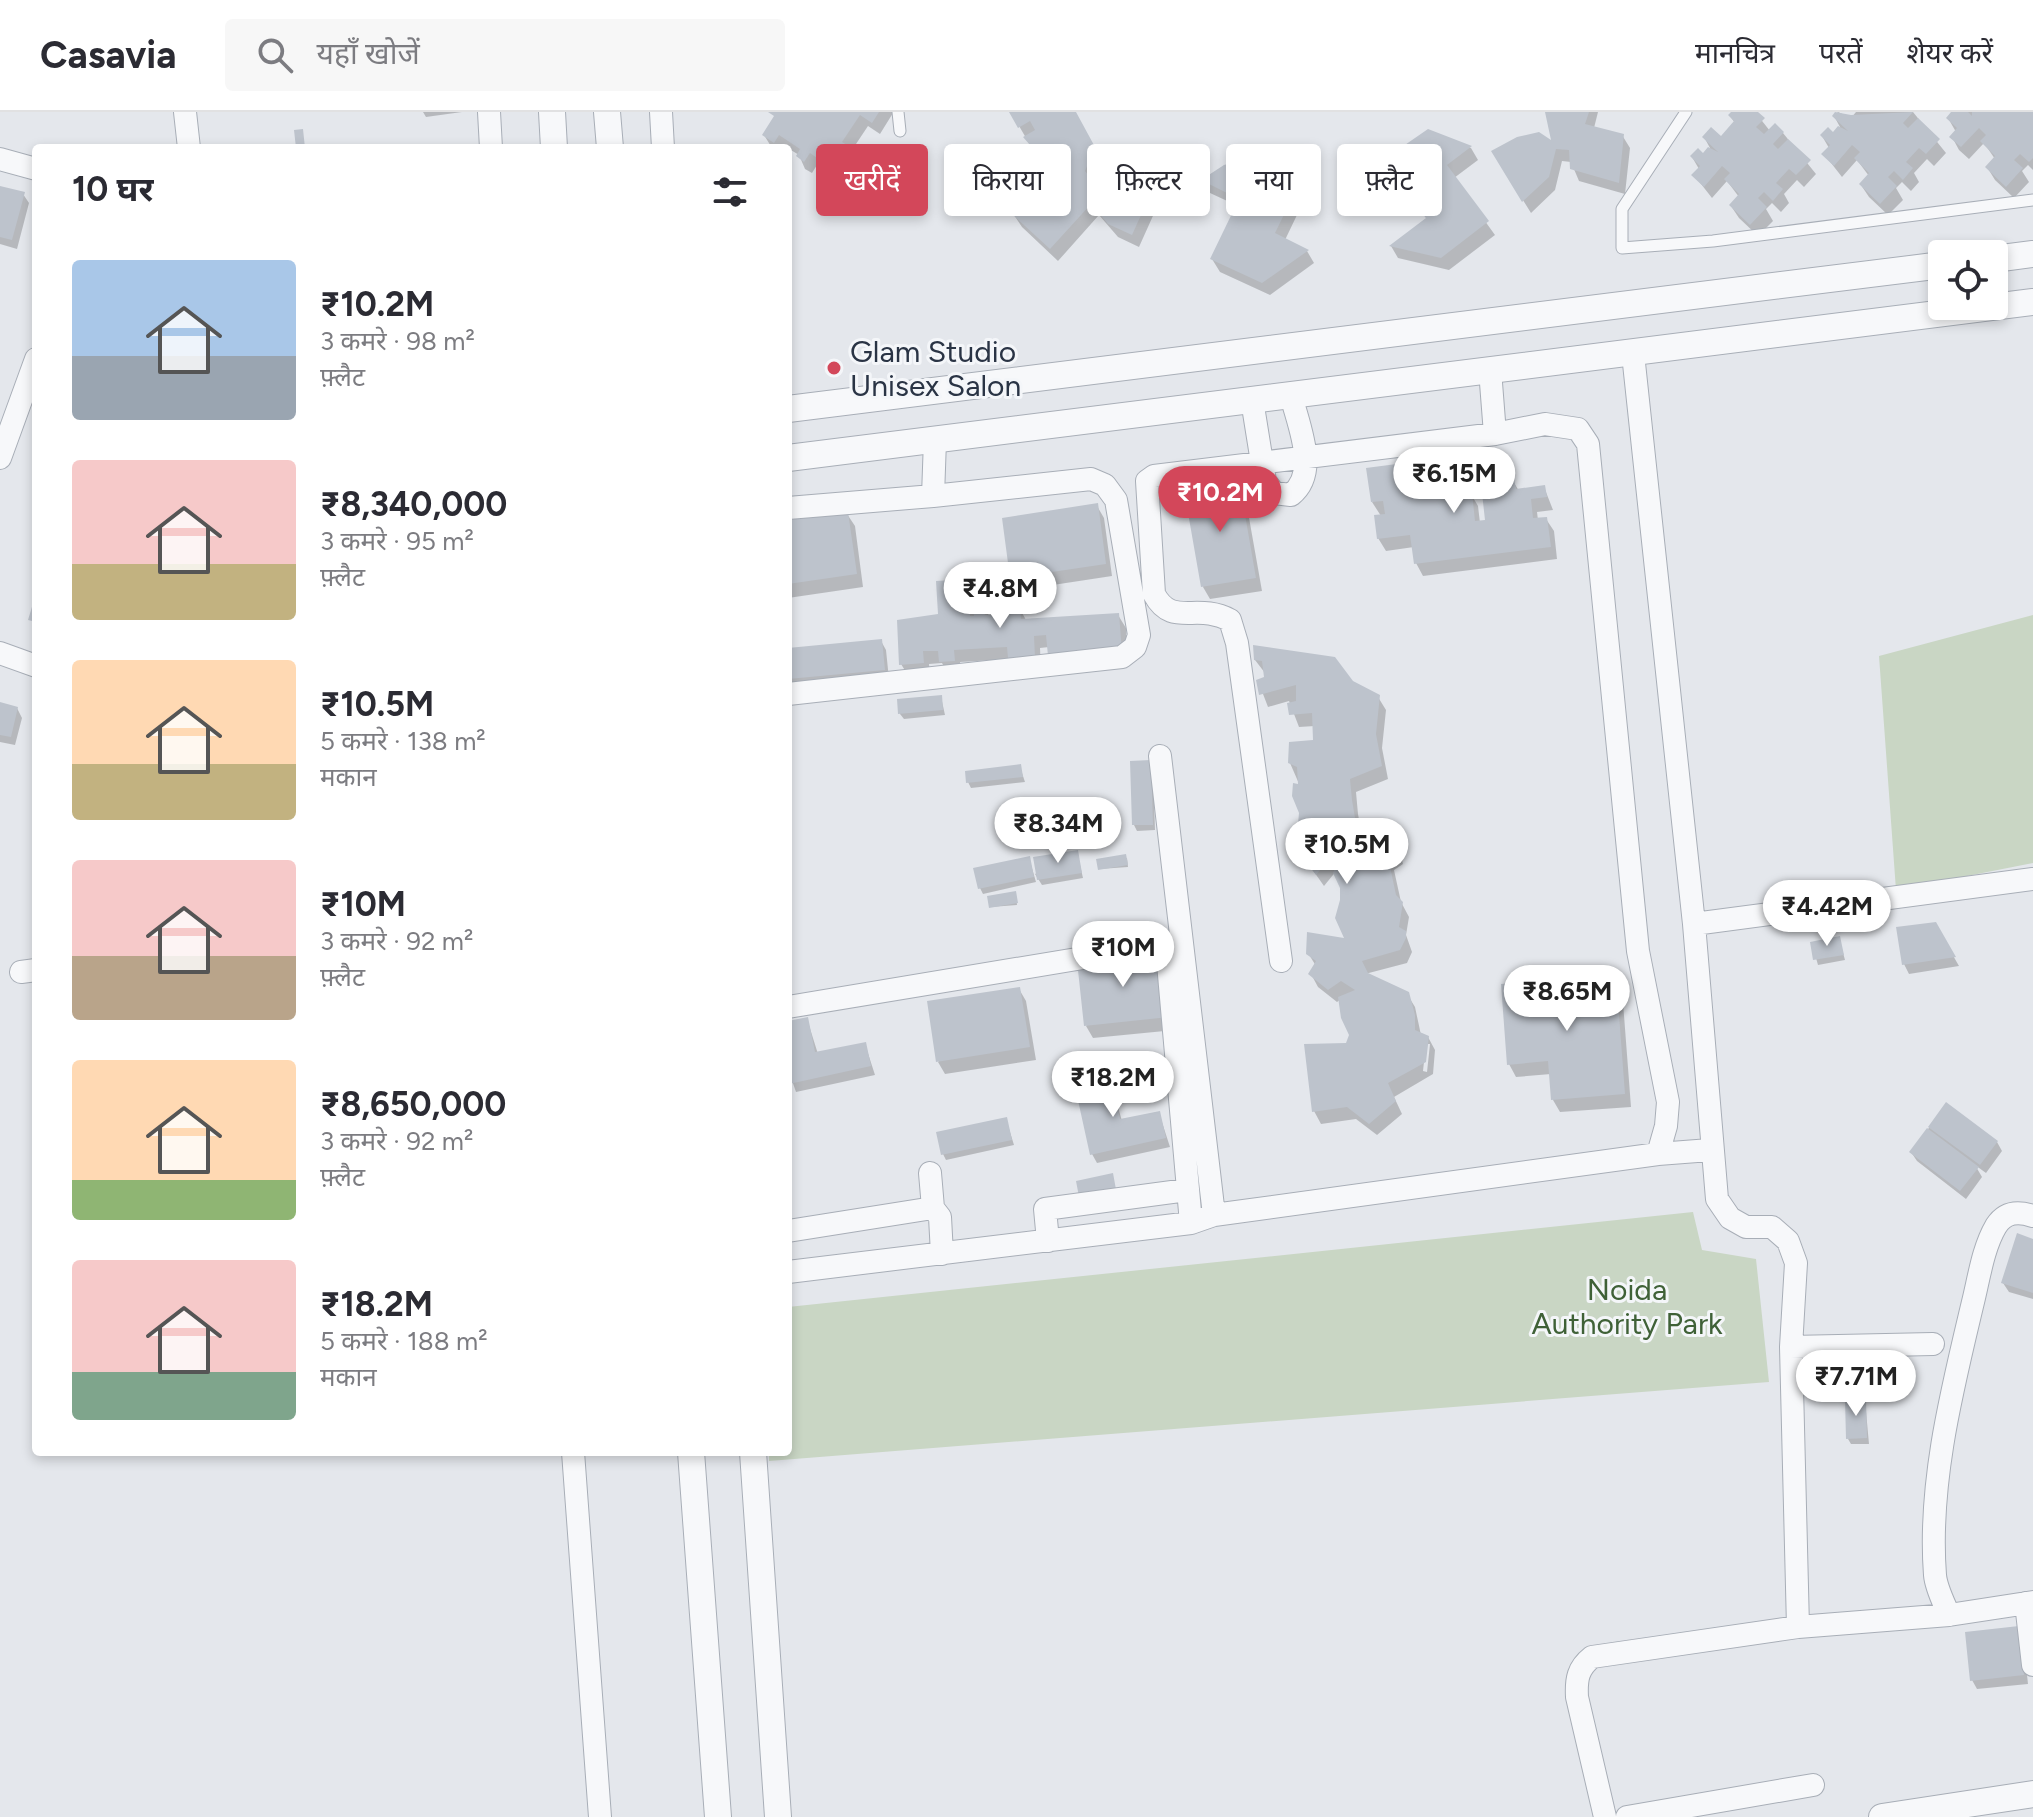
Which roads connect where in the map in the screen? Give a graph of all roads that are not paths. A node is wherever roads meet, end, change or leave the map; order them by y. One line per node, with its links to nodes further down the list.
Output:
1 (185, 112): 9 (street)
2 (489, 112): 10 (street)
3 (552, 112): 11 (street)
4 (607, 112): 12 (street)
5 (661, 112): 13 (street)
6 (898, 112): 8 (lane)
7 (1686, 112): 16 (lane)
8 (900, 131)
9 (189, 144)
10 (491, 144)
11 (554, 144)
12 (610, 144)
13 (663, 144)
14 (0, 159): 15 (street)
15 (32, 168)
16 (2033, 200)
17 (2033, 254): 18 (street)
18 (2008, 257)
19 (1928, 267): 28 (street)
20 (2033, 302): 21 (street)
21 (1633, 354): 23 (street); 42 (street)
22 (32, 370): 25 (street)
23 (1490, 370): 26 (street); 29 (street)
24 (0, 390): 25 (street)
25 (23, 395): 32 (street)
26 (1291, 395): 27 (street); 31 (street)
27 (1252, 400): 30 (street); 34 (street)
28 (792, 409)
29 (1495, 434): 31 (street); 46 (street)
30 (935, 440): 33 (street); 35 (street)
31 (1305, 457): 34 (street); 34 (street)
32 (0, 458)
33 (792, 458)
34 (1261, 463): 43 (street)
35 (933, 496): 36 (street); 39 (street)
36 (792, 508)
37 (0, 653): 38 (street)
38 (32, 665)
39 (792, 694)
40 (1160, 756): 50 (street)
41 (2029, 884): 42 (street)
42 (1694, 924): 45 (street)
43 (1281, 961)
44 (792, 1006): 48 (street)
45 (1710, 1150): 46 (street); 58 (street)
46 (1658, 1154): 50 (street)
47 (930, 1173): 49 (street)
48 (1187, 1190): 52 (street); 54 (street)
49 (933, 1208): 53 (street); 55 (street)
50 (1214, 1215): 52 (street)
51 (2033, 1216): 63 (street)
52 (1191, 1223): 54 (street)
53 (792, 1230)
54 (1048, 1241): 55 (street)
55 (942, 1254): 56 (street)
56 (792, 1272)
57 (1933, 1344): 58 (street)
58 (1791, 1347): 64 (street)
59 (573, 1456): 68 (street)
60 (691, 1456): 69 (street)
61 (753, 1456): 70 (street)
62 (2030, 1602): 63 (street); 65 (street)
63 (1949, 1615): 64 (street)
64 (1798, 1627): 71 (street)
65 (2033, 1665)
66 (1813, 1785): 72 (street)
67 (2033, 1794): 73 (street)
68 (600, 1817)
69 (718, 1817)
70 (778, 1817)
71 (1605, 1817)
72 (1627, 1817)
73 (1882, 1817)

